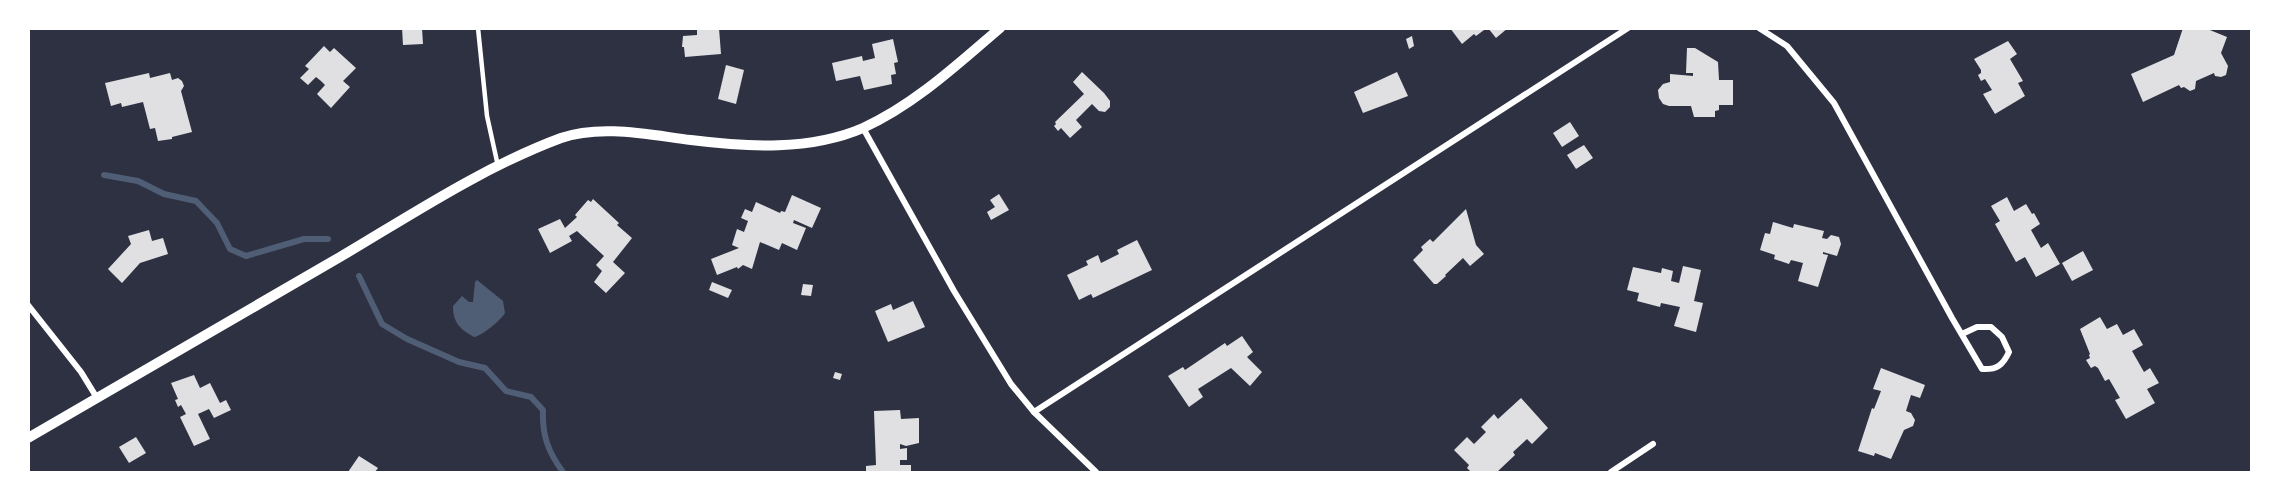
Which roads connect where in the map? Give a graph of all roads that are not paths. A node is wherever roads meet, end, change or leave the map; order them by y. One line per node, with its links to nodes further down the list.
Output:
1 (478, 28): 6 (lane)
2 (1000, 28): 5 (street)
3 (1628, 28): 10 (street)
4 (1759, 28): 8 (street)
5 (863, 128): 6 (street); 10 (street)
6 (498, 166): 9 (street)
7 (28, 305): 9 (street)
8 (1962, 334): 8 (street)
9 (97, 398): 11 (street)
10 (1034, 412): 13 (street)
11 (28, 438)
12 (1653, 444): 14 (street)
13 (1096, 472)
14 (1611, 472)

